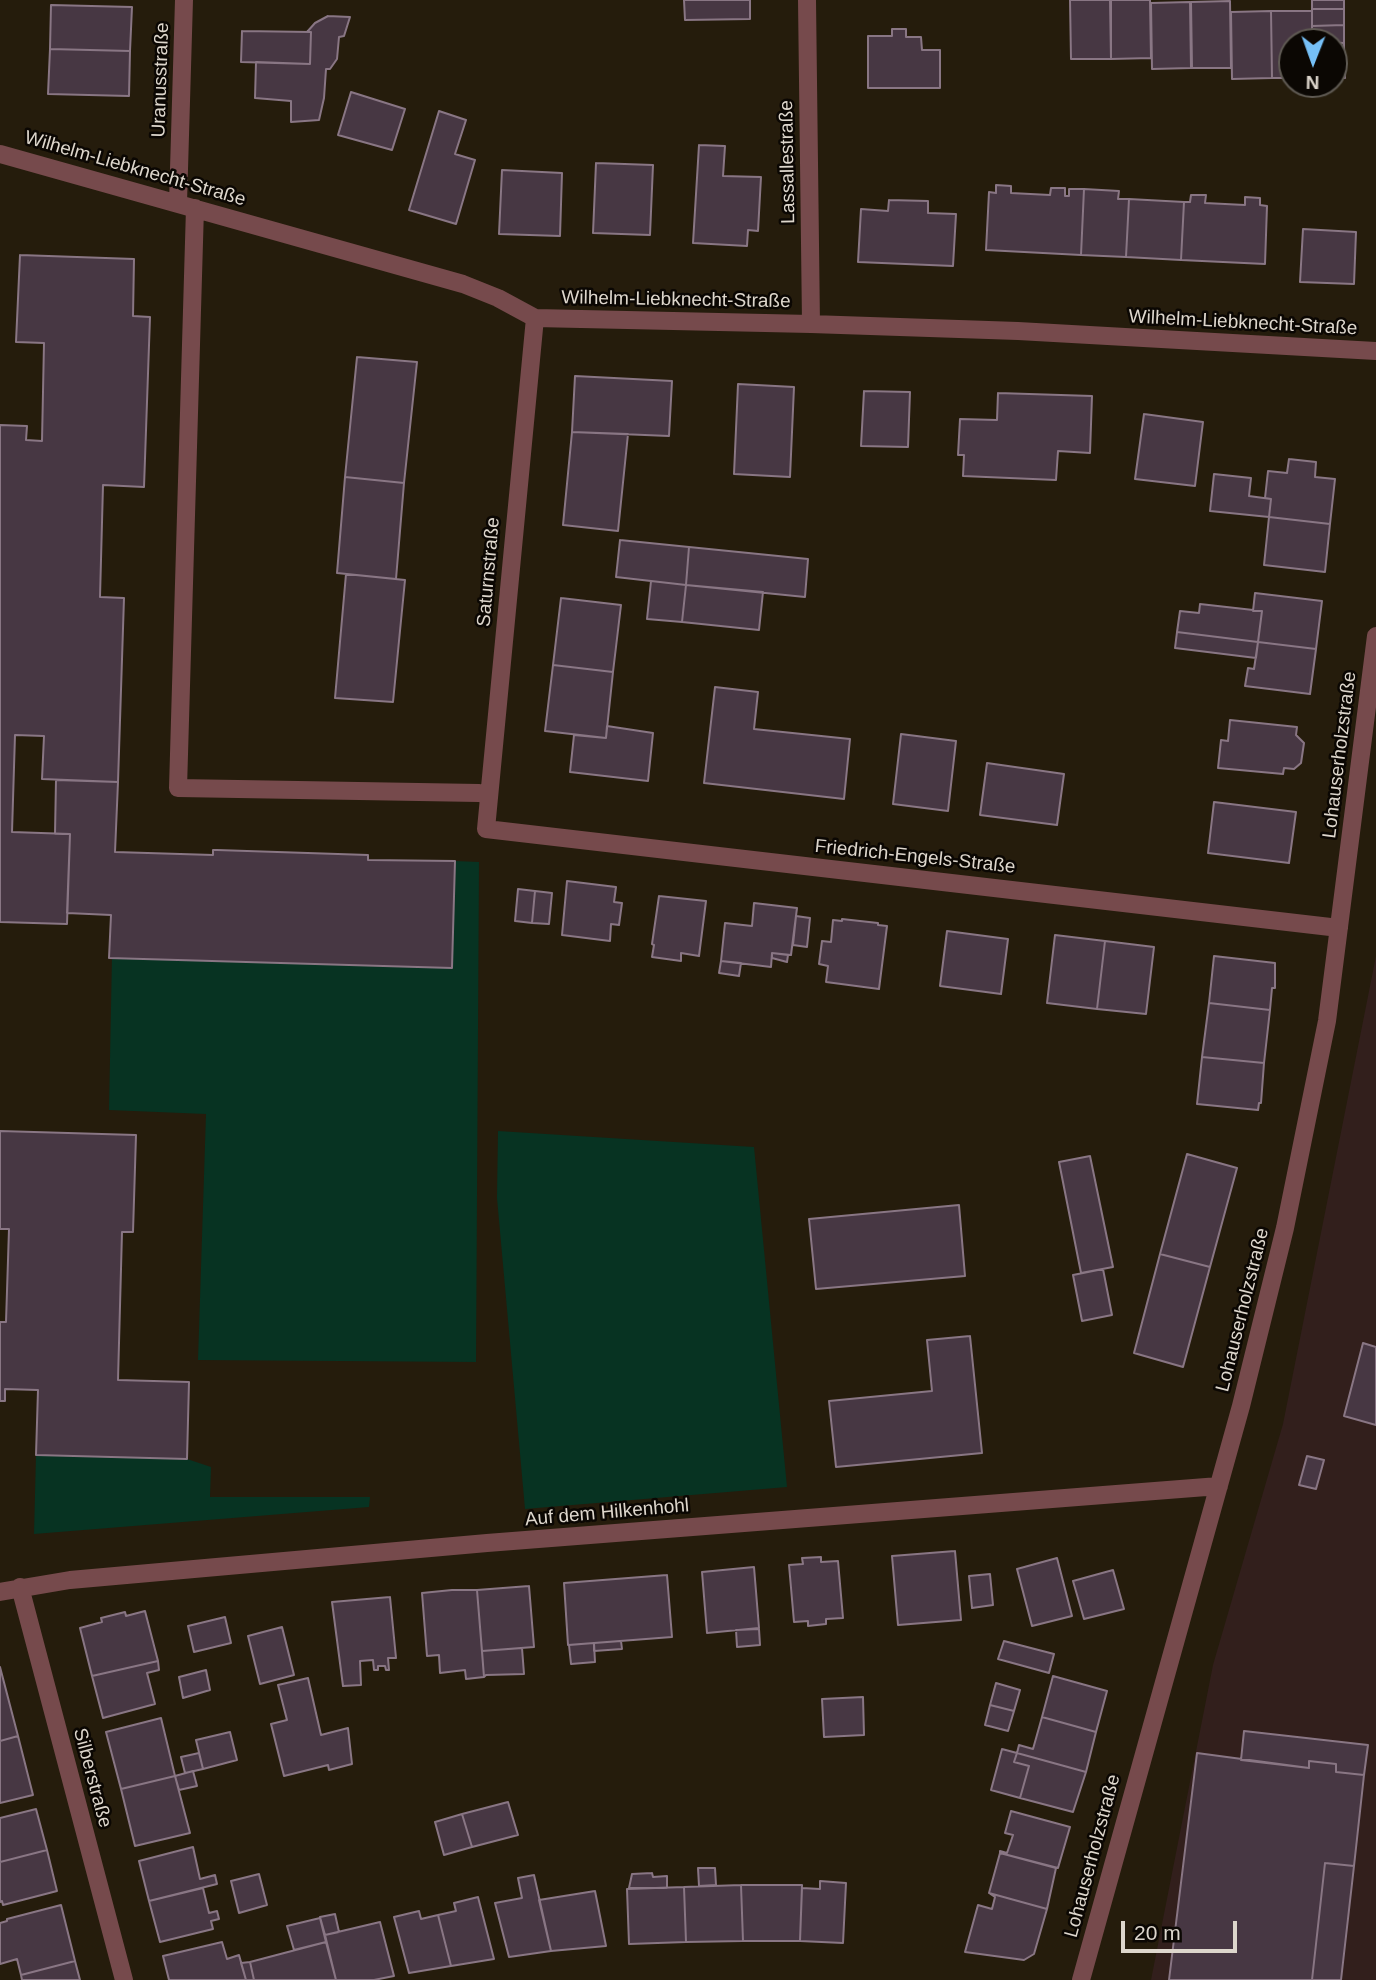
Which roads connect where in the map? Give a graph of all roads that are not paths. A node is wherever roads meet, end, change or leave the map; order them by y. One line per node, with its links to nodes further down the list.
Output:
1 (184, 0): 4 (street, Uranusstraße)
2 (807, 0): 6 (street, Lassallestraße)
3 (0, 154): 4 (street, Wilhelm-Liebknecht-Straße)
4 (187, 205): 5 (street, Wilhelm-Liebknecht-Straße); 9 (street, Uranusstraße)
5 (535, 318): 6 (street, Wilhelm-Liebknecht-Straße); 9 (street, Saturnstraße)
6 (811, 324): 7 (street, Wilhelm-Liebknecht-Straße)
7 (1376, 351)
8 (1376, 636): 11 (street, Lohauserholzstraße)
9 (489, 795): 10 (street, Saturnstraße)
10 (486, 829): 11 (street, Friedrich-Engels-Straße)
11 (1339, 928): 12 (street, Lohauserholzstraße)
12 (1219, 1486): 13 (street, Auf dem Hilkenhohl); 16 (street, Lohauserholzstraße)
13 (20, 1587): 14 (street, Auf dem Hilkenhohl); 15 (street, Silberstraße)
14 (0, 1592)
15 (124, 1980)
16 (1081, 1980)

